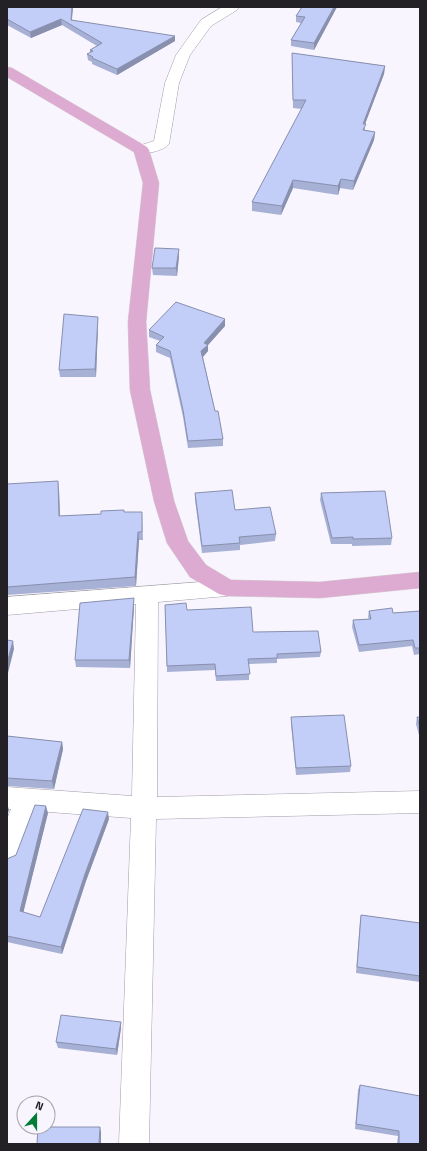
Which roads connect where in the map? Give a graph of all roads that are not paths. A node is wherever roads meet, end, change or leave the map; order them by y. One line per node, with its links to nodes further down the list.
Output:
1 (232, 7): 3 (street)
2 (7, 71): 3 (main road)
3 (141, 150): 5 (main road)
4 (420, 580): 5 (main road)
5 (227, 588): 6 (street)
6 (147, 595): 7 (street); 10 (street)
7 (7, 606)
8 (17, 799): 10 (street); 11 (street)
9 (420, 802): 10 (street)
10 (144, 808): 12 (street)
11 (7, 854)
12 (134, 1144)

